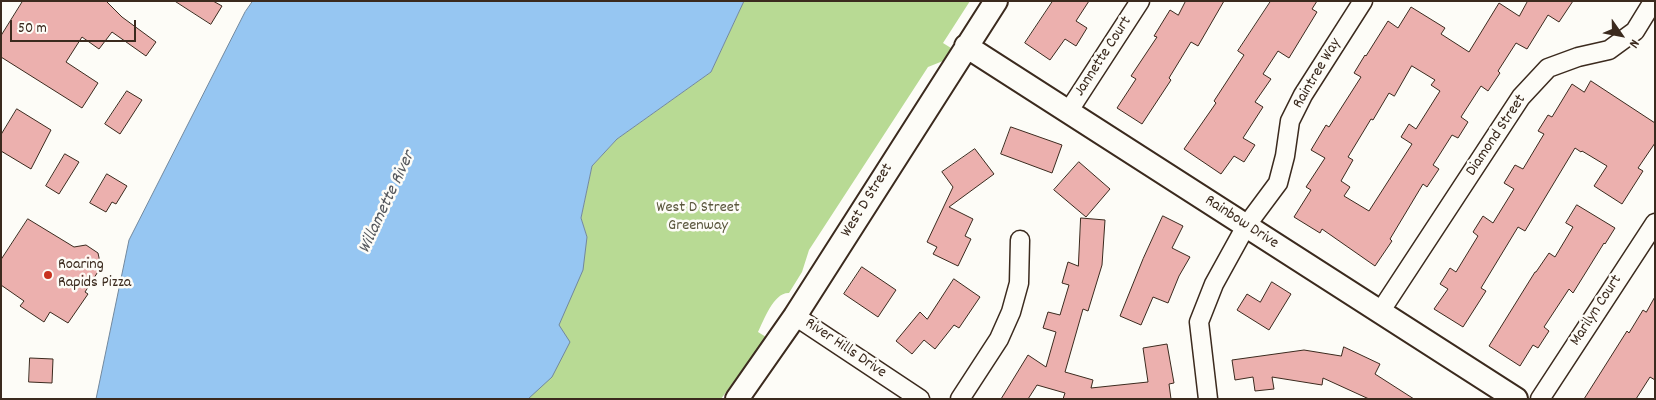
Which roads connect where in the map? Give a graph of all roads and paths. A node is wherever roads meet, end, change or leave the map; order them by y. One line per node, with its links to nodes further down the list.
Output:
1 (996, 1): 5 (street, West D Street)
2 (1140, 1): 6 (street, Jannette Court)
3 (1363, 1): 8 (street, Raintree Way)
4 (1653, 5): 10 (street, Diamond Street)
5 (966, 46): 6 (street, Rainbow Drive); 11 (street, West D Street)
6 (1068, 112): 8 (street, Rainbow Drive)
7 (1655, 223): 17 (street, Marilyn Court)
8 (1246, 226): 10 (street, Rainbow Drive); 15 (street, Raintree Way)
9 (1020, 240): 14 (street)
10 (1380, 312): 16 (street, Rainbow Drive)
11 (795, 316): 12 (street, West D Street); 13 (street, River Hills Drive)
12 (738, 399)
13 (920, 399)
14 (960, 399)
15 (1208, 399)
16 (1516, 399)
17 (1540, 399)

